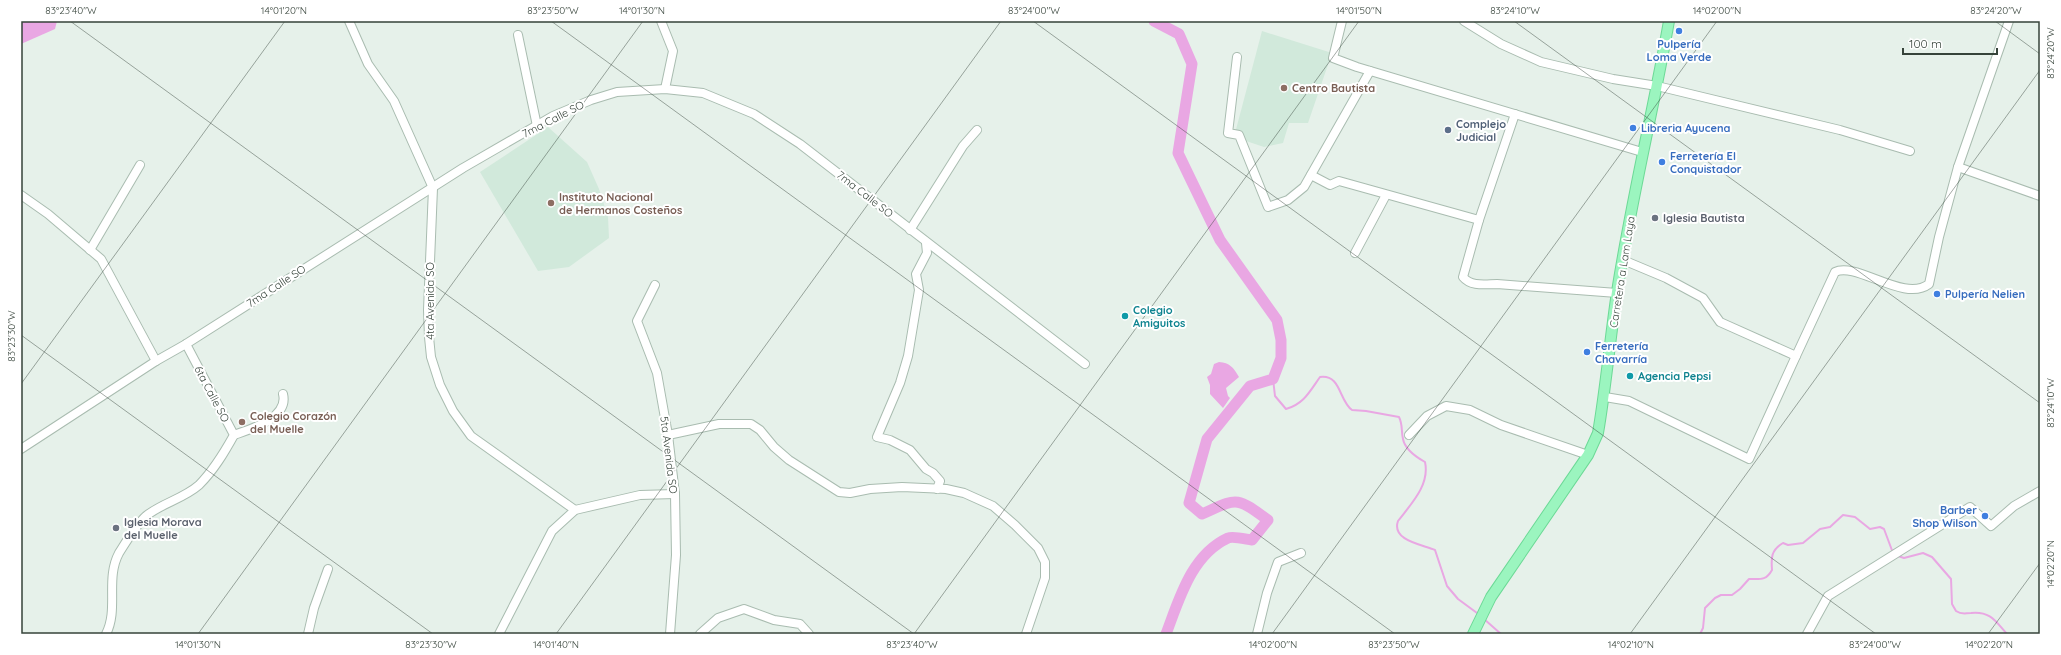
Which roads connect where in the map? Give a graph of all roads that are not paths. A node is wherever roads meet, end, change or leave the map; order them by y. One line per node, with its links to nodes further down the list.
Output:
1 (349, 21): 20 (street, 4ta Avenida SO)
2 (661, 21): 11 (street)
3 (1342, 21): 9 (street)
4 (1464, 21): 10 (street)
5 (1669, 21): 10 (main road, Carretera a Lam Laya)
6 (2010, 21): 18 (street)
7 (518, 35): 13 (street)
8 (1237, 57): 19 (street)
9 (1370, 71): 12 (street); 19 (street)
10 (1657, 86): 15 (street); 16 (main road, Carretera a Lam Laya)
11 (666, 89): 13 (street, 7ma Calle SO); 25 (street, 7ma Calle SO)
12 (1515, 114): 16 (street); 24 (street)
13 (537, 126): 20 (street, 7ma Calle SO)
14 (977, 130): 25 (street)
15 (1910, 151)
16 (1642, 152): 29 (main road, Carretera a Lam Laya)
17 (140, 165): 27 (street)
18 (1958, 168): 23 (street); 33 (street)
19 (1311, 175): 21 (street)
20 (433, 188): 32 (street, 7ma Calle SO); 46 (street, 4ta Avenida SO)
21 (1386, 194): 24 (street); 28 (street)
22 (21, 195): 27 (street)
23 (2040, 196)
24 (1479, 220): 31 (street)
25 (910, 230): 26 (street, 7ma Calle SO)
26 (926, 243): 35 (street, 7ma Calle SO); 43 (street)
27 (90, 250): 34 (street)
28 (1355, 253)
29 (1623, 260): 31 (main road, Carretera a Lam Laya); 33 (street)
30 (655, 285): 39 (street, 5ta Avenida SO)
31 (1617, 293): 37 (main road, Carretera a Lam Laya)
32 (186, 344): 34 (street, 7ma Calle SO); 38 (street, 6ta Calle SO)
33 (1796, 356): 37 (street)
34 (156, 361): 41 (street, 7ma Calle SO)
35 (1085, 364)
36 (283, 394): 38 (street)
37 (1605, 397): 42 (main road, Carretera a Lam Laya)
38 (234, 435): 49 (street, 6ta Calle SO)
39 (668, 435): 43 (street); 45 (street, 5ta Avenida SO)
40 (1409, 435): 42 (street)
41 (21, 449)
42 (1588, 455): 57 (main road, Carretera a Lam Laya)
43 (937, 489): 55 (street)
44 (2040, 491): 58 (street)
45 (675, 494): 46 (street); 52 (street, 5ta Avenida SO)
46 (575, 510): 51 (street)
47 (1301, 553): 56 (street)
48 (328, 569): 50 (street)
49 (106, 634)
50 (308, 634)
51 (499, 634)
52 (670, 634)
53 (700, 634): 54 (street)
54 (809, 634)
55 (1026, 634)
56 (1257, 634)
57 (1473, 634)
58 (1807, 634)

